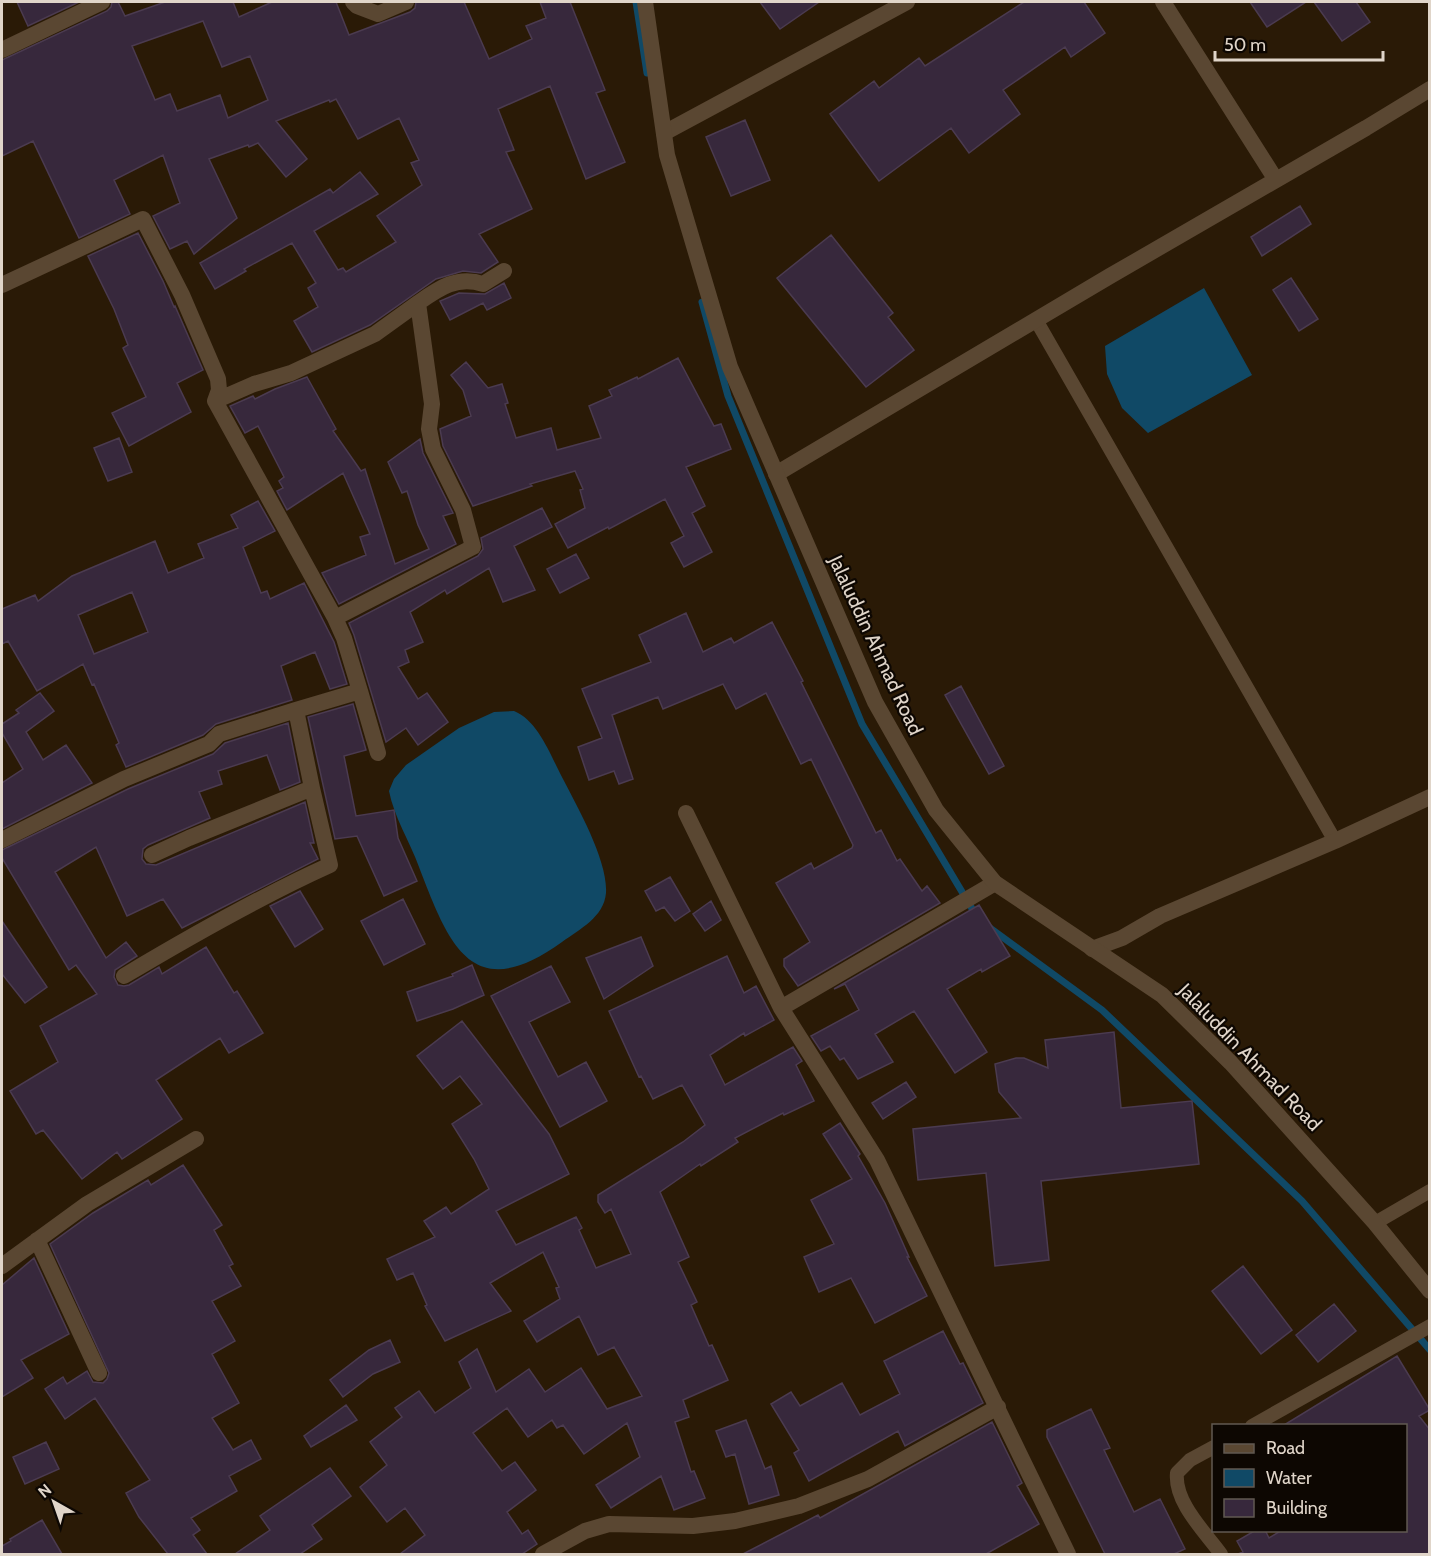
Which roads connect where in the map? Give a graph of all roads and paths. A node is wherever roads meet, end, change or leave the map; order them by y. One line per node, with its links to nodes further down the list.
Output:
1 (102, 2): 7 (street)
2 (353, 2): 3 (street)
3 (406, 2)
4 (645, 2): 9 (street, Jalaluddin Ahmad Road)
5 (907, 2): 9 (street)
6 (1163, 2): 10 (street)
7 (2, 50)
8 (1430, 89): 10 (street)
9 (664, 132): 16 (street, Jalaluddin Ahmad Road)
10 (1276, 180): 14 (street)
11 (504, 271): 13 (street)
12 (2, 285): 15 (street)
13 (418, 303): 15 (street); 17 (street)
14 (1036, 320): 16 (street); 25 (lane)
15 (215, 401): 17 (street)
16 (776, 474): 27 (street, Jalaluddin Ahmad Road)
17 (335, 618): 18 (street)
18 (360, 691): 19 (street); 20 (street)
19 (296, 710): 21 (street); 24 (street)
20 (378, 753)
21 (312, 788): 26 (street); 29 (street)
22 (1430, 797): 25 (street)
23 (686, 813): 30 (street)
24 (2, 840)
25 (1335, 841): 28 (street)
26 (152, 855)
27 (995, 883): 28 (street, Jalaluddin Ahmad Road); 30 (street)
28 (1092, 949): 33 (street, Jalaluddin Ahmad Road)
29 (124, 976)
30 (781, 1008): 39 (street)
31 (196, 1139): 34 (street)
32 (1430, 1191): 33 (lane)
33 (1375, 1223): 36 (street, Jalaluddin Ahmad Road)
34 (37, 1240): 35 (street); 38 (street)
35 (2, 1266)
36 (1430, 1291)
37 (1430, 1326): 40 (lane)
38 (99, 1373)
39 (998, 1407): 42 (street); 43 (street)
40 (1254, 1424)
41 (1212, 1448): 44 (lane)
42 (543, 1554)
43 (1068, 1554)
44 (1221, 1554)

